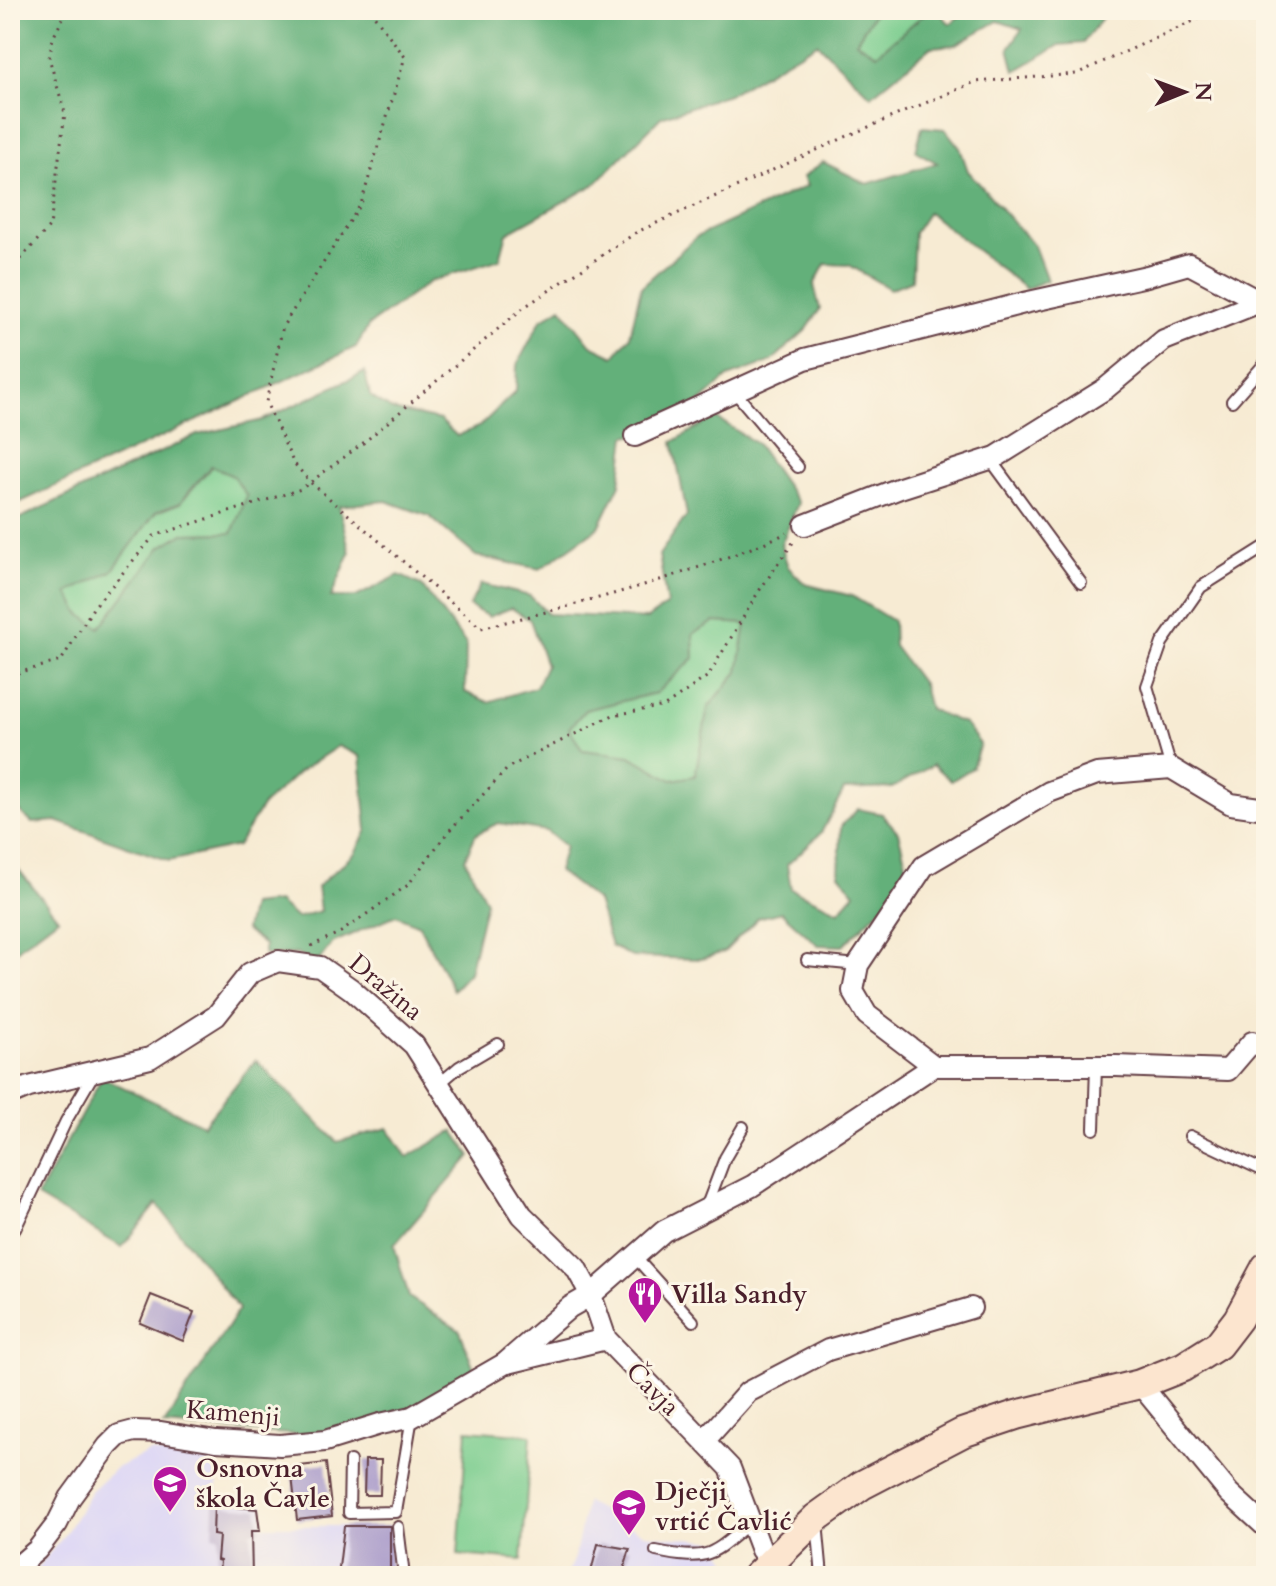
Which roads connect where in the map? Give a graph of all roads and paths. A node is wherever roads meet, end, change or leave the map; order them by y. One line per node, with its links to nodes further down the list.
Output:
1 (71, 10): 4 (path)
2 (370, 10): 12 (path)
3 (1218, 10): 12 (path)
4 (10, 271)
5 (1263, 303): 7 (street); 10 (street)
6 (1266, 362): 8 (lane)
7 (734, 391): 9 (street); 11 (lane)
8 (1232, 401)
9 (635, 436)
10 (990, 459): 13 (street); 15 (lane)
11 (798, 467)
12 (310, 482): 13 (path); 16 (path)
13 (805, 525): 20 (path)
14 (1266, 546): 17 (lane)
15 (1081, 583)
16 (10, 675)
17 (1171, 768): 18 (street); 21 (street)
18 (1266, 809)
19 (807, 960): 21 (lane)
20 (278, 961): 26 (street); 27 (street, Dražina)
21 (858, 965): 24 (street)
22 (498, 1044): 27 (lane)
23 (1266, 1049): 25 (street)
24 (934, 1066): 25 (street); 33 (street)
25 (1096, 1066): 30 (lane)
26 (95, 1071): 28 (street); 34 (lane)
27 (439, 1084): 37 (street, Dražina)
28 (10, 1095)
29 (743, 1127): 33 (lane)
30 (1094, 1129)
31 (1190, 1136): 32 (lane)
32 (1266, 1172)
33 (705, 1210): 35 (street)
34 (15, 1229)
35 (635, 1257): 37 (street); 39 (lane)
36 (1266, 1267): 42 (main road, Čavja)
37 (591, 1295): 40 (street, Čavja); 41 (street, Kamenji)
38 (971, 1308): 44 (street)
39 (693, 1321)
40 (606, 1339): 41 (street, Kamenji); 44 (street, Čavja)
41 (504, 1364): 43 (street, Kamenji)
42 (1140, 1384): 46 (main road, Čavja); 49 (street)
43 (412, 1417): 45 (lane); 52 (street, Kamenji)
44 (705, 1440): 47 (street, Čavja)
45 (350, 1461)
46 (816, 1518): 51 (main road, Čavja); 54 (lane)
47 (751, 1522): 50 (lane); 51 (street, Čavja)
48 (398, 1527): 53 (lane)
49 (1266, 1527)
50 (656, 1551)
51 (763, 1569)
52 (10, 1573)
53 (404, 1576)
54 (822, 1576)

